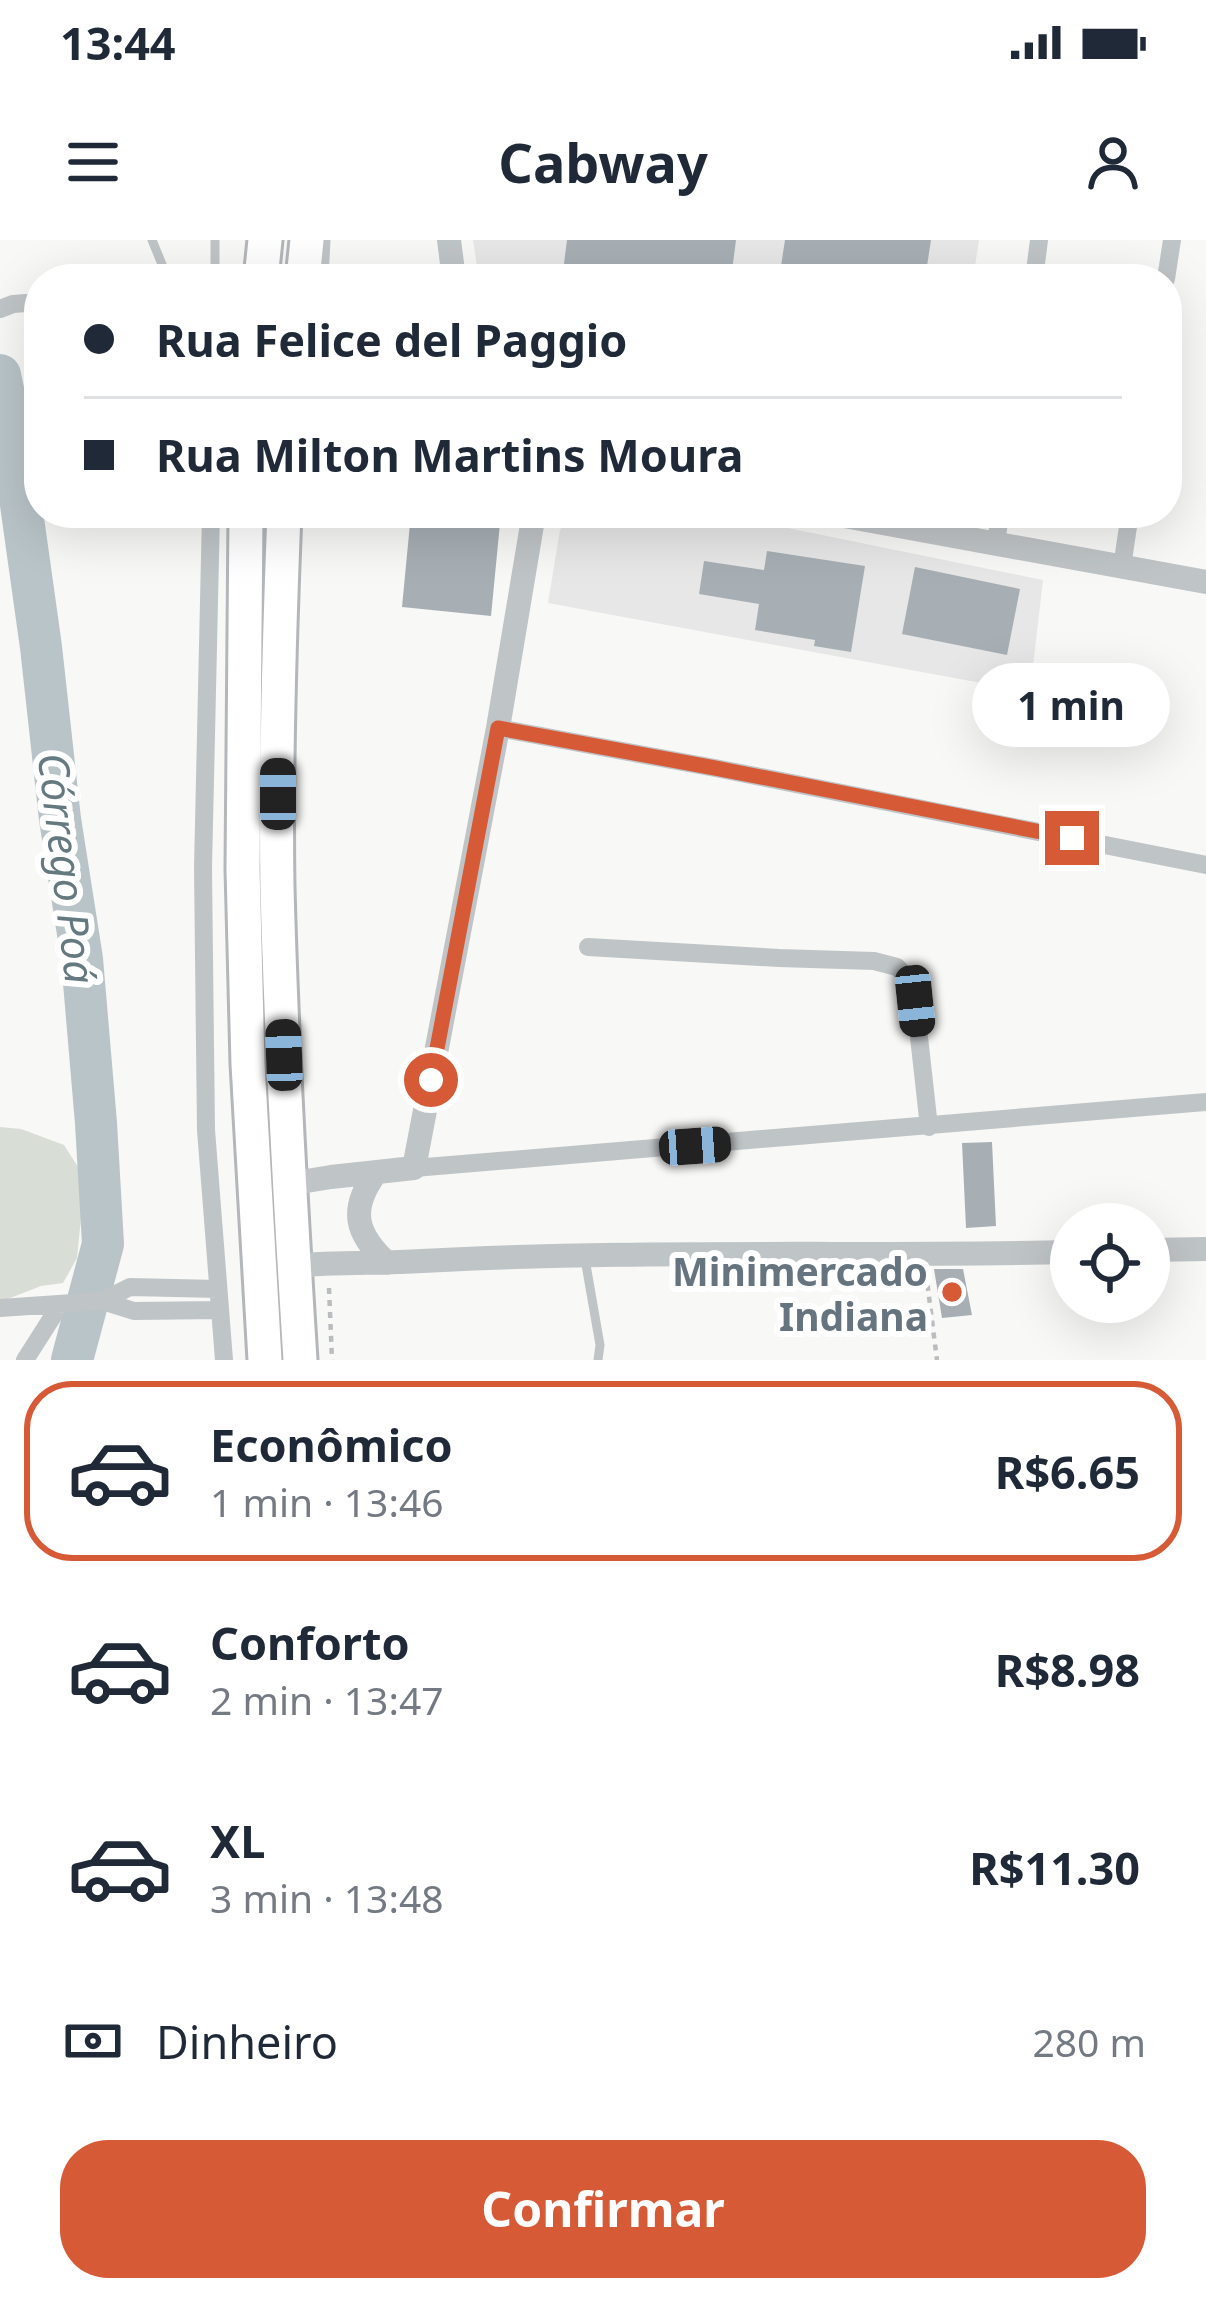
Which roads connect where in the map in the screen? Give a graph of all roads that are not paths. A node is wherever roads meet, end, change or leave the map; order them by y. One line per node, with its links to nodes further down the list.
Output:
1 (211, 528): 25 (street)
2 (246, 528): 30 (highway)
3 (283, 528): 18 (highway)
4 (531, 528): 11 (street)
5 (909, 528): 8 (street)
6 (998, 528): 8 (street)
7 (1128, 528): 9 (street)
8 (996, 544): 9 (street)
9 (1122, 567): 10 (street)
10 (1206, 582)
11 (498, 728): 12 (street); 16 (street)
12 (1206, 865)
13 (589, 947): 15 (street)
14 (1206, 1102): 15 (street)
15 (928, 1127): 16 (street)
16 (415, 1168): 17 (street)
17 (375, 1174): 18 (street); 23 (street)
18 (288, 1184): 24 (highway)
19 (1206, 1249): 20 (street)
20 (1170, 1250)
21 (1050, 1253): 22 (street)
22 (584, 1255): 23 (street); 34 (lane)
23 (387, 1263): 24 (street)
24 (294, 1266): 33 (highway)
25 (218, 1288): 26 (street); 29 (street)
26 (101, 1301): 27 (street); 29 (street)
27 (69, 1303): 28 (street); 31 (street)
28 (0, 1308)
29 (219, 1310): 32 (street)
30 (262, 1352)
31 (25, 1360)
32 (224, 1360)
33 (300, 1360)
34 (598, 1360)

